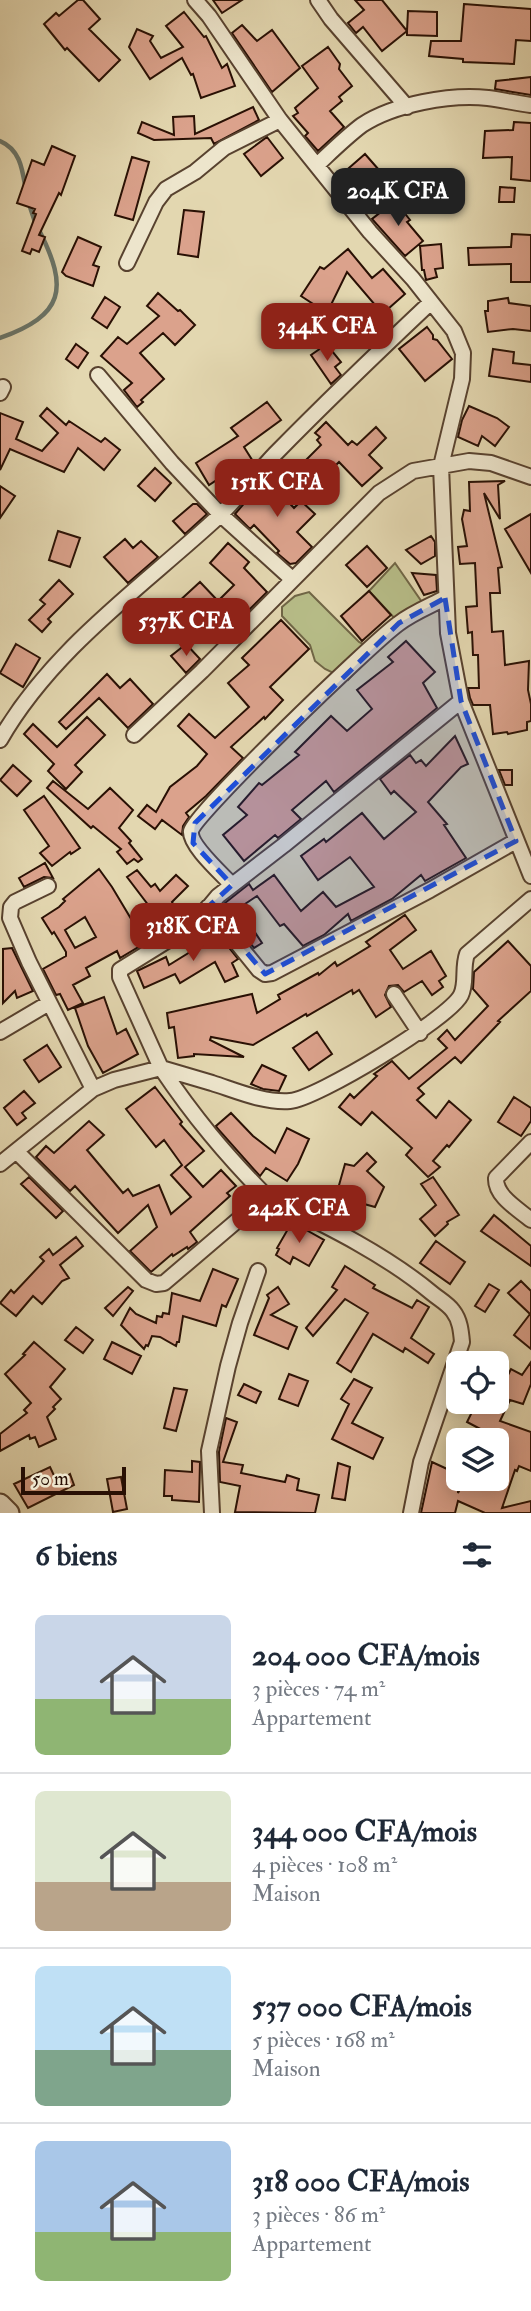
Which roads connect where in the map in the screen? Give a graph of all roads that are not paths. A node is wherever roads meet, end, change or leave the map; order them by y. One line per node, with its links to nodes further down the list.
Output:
1 (195, 0): 5 (street)
2 (318, 0): 4 (street)
3 (531, 105): 4 (street)
4 (407, 107): 6 (street)
5 (280, 120): 6 (street); 7 (street)
6 (317, 165): 8 (street)
7 (127, 263)
8 (431, 302): 10 (street); 12 (street)
9 (98, 375): 12 (street)
10 (441, 466): 11 (street); 13 (street); 14 (street)
11 (531, 477)
12 (220, 514): 13 (street); 17 (street)
13 (292, 579): 16 (street)
14 (445, 597): 15 (street); 20 (street)
15 (461, 701): 18 (street); 20 (street)
16 (134, 735)
17 (0, 740)
18 (516, 841): 19 (street); 23 (street)
19 (531, 876)
20 (232, 885): 23 (street)
21 (48, 886): 25 (street)
22 (531, 899): 27 (street)
23 (208, 907): 28 (street)
24 (394, 994): 27 (street)
25 (49, 1003): 26 (street); 29 (street)
26 (0, 1032)
27 (420, 1033): 28 (street)
28 (161, 1068): 29 (street); 33 (street)
29 (93, 1089): 31 (street)
30 (531, 1142): 34 (street)
31 (17, 1152): 32 (street); 33 (street)
32 (0, 1164)
33 (266, 1196): 39 (street)
34 (531, 1220)
35 (258, 1271): 38 (street)
36 (0, 1504): 37 (street)
37 (9, 1513)
38 (212, 1513)
39 (411, 1513)

